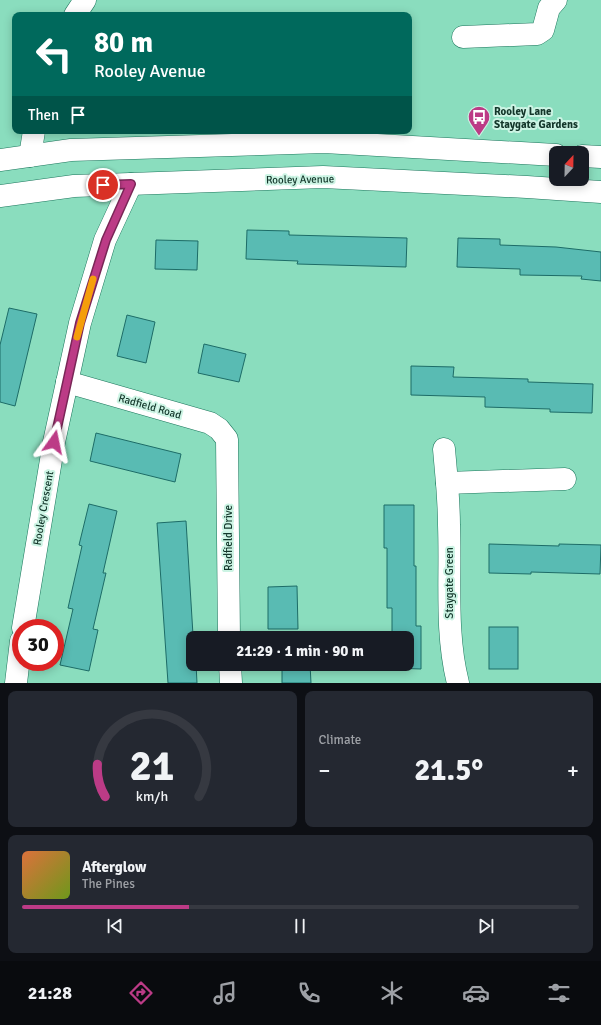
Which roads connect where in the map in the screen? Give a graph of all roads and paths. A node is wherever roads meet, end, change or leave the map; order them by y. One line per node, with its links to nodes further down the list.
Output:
1 (85, 0): 3 (main road)
2 (556, 0): 4 (main road)
3 (77, 12)
4 (463, 37)
5 (34, 134): 7 (main road)
6 (549, 155): 7 (main road)
7 (30, 156): 10 (main road)
8 (589, 156): 9 (main road)
9 (601, 157)
10 (0, 160)
11 (131, 184): 12 (main road, Rooley Avenue); 13 (main road, Rooley Avenue); 14 (main road, Rooley Crescent)
12 (601, 192)
13 (0, 196)
14 (67, 382): 15 (main road, Radfield Road); 19 (main road, Rooley Crescent)
15 (228, 439): 20 (main road, Radfield Drive)
16 (444, 449): 18 (main road, Staygate Green)
17 (565, 479): 18 (main road)
18 (447, 483): 25 (main road, Staygate Green)
19 (25, 619)
20 (229, 631)
21 (17, 671): 23 (main road)
22 (230, 671): 24 (main road)
23 (16, 683)
24 (231, 683)
25 (458, 683)

